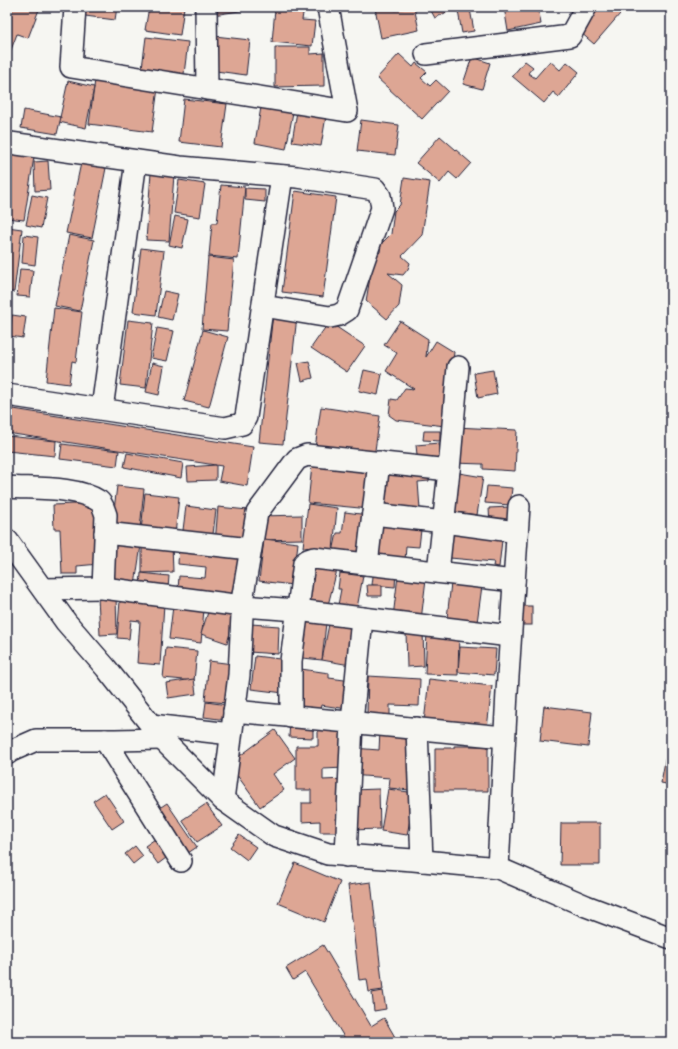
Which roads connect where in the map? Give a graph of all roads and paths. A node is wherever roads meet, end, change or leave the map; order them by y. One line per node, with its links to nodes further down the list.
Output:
1 (75, 7): 6 (street)
2 (206, 7): 6 (street)
3 (328, 7): 6 (street)
4 (586, 7): 5 (street)
5 (426, 54)
6 (207, 89)
7 (7, 144): 8 (street)
8 (136, 161): 9 (street); 13 (street)
9 (282, 176): 10 (street); 10 (street)
10 (263, 306): 13 (street)
11 (458, 367): 15 (street)
12 (7, 395): 13 (street)
13 (102, 409)
14 (379, 462): 15 (street); 18 (street); 23 (street)
15 (449, 470): 19 (street)
16 (7, 487): 21 (street)
17 (519, 506): 20 (street)
18 (373, 514): 19 (street); 24 (street)
19 (444, 522): 20 (street); 25 (street)
20 (517, 532): 26 (street)
21 (105, 533): 23 (street); 27 (street)
22 (7, 540): 28 (street)
23 (250, 549): 29 (street)
24 (367, 564): 25 (street); 30 (street)
25 (438, 572): 26 (street)
26 (514, 581): 32 (street)
27 (103, 588): 28 (street); 29 (street)
28 (43, 589): 37 (street)
29 (242, 606): 30 (street); 33 (street)
30 (297, 610): 31 (street); 34 (street)
31 (362, 618): 32 (street); 35 (street)
32 (510, 636): 39 (street)
33 (234, 711): 34 (street); 38 (street)
34 (291, 717): 35 (street)
35 (352, 722): 36 (street); 43 (street)
36 (417, 728): 39 (street); 45 (street)
37 (157, 732): 38 (street); 40 (street); 42 (street)
38 (231, 734): 42 (street)
39 (504, 737): 46 (street)
40 (105, 740): 41 (street); 44 (street)
41 (7, 754)
42 (223, 800): 43 (street)
43 (346, 856): 45 (street)
44 (181, 861)
45 (422, 861): 46 (street)
46 (498, 868): 47 (street)
47 (671, 938)

